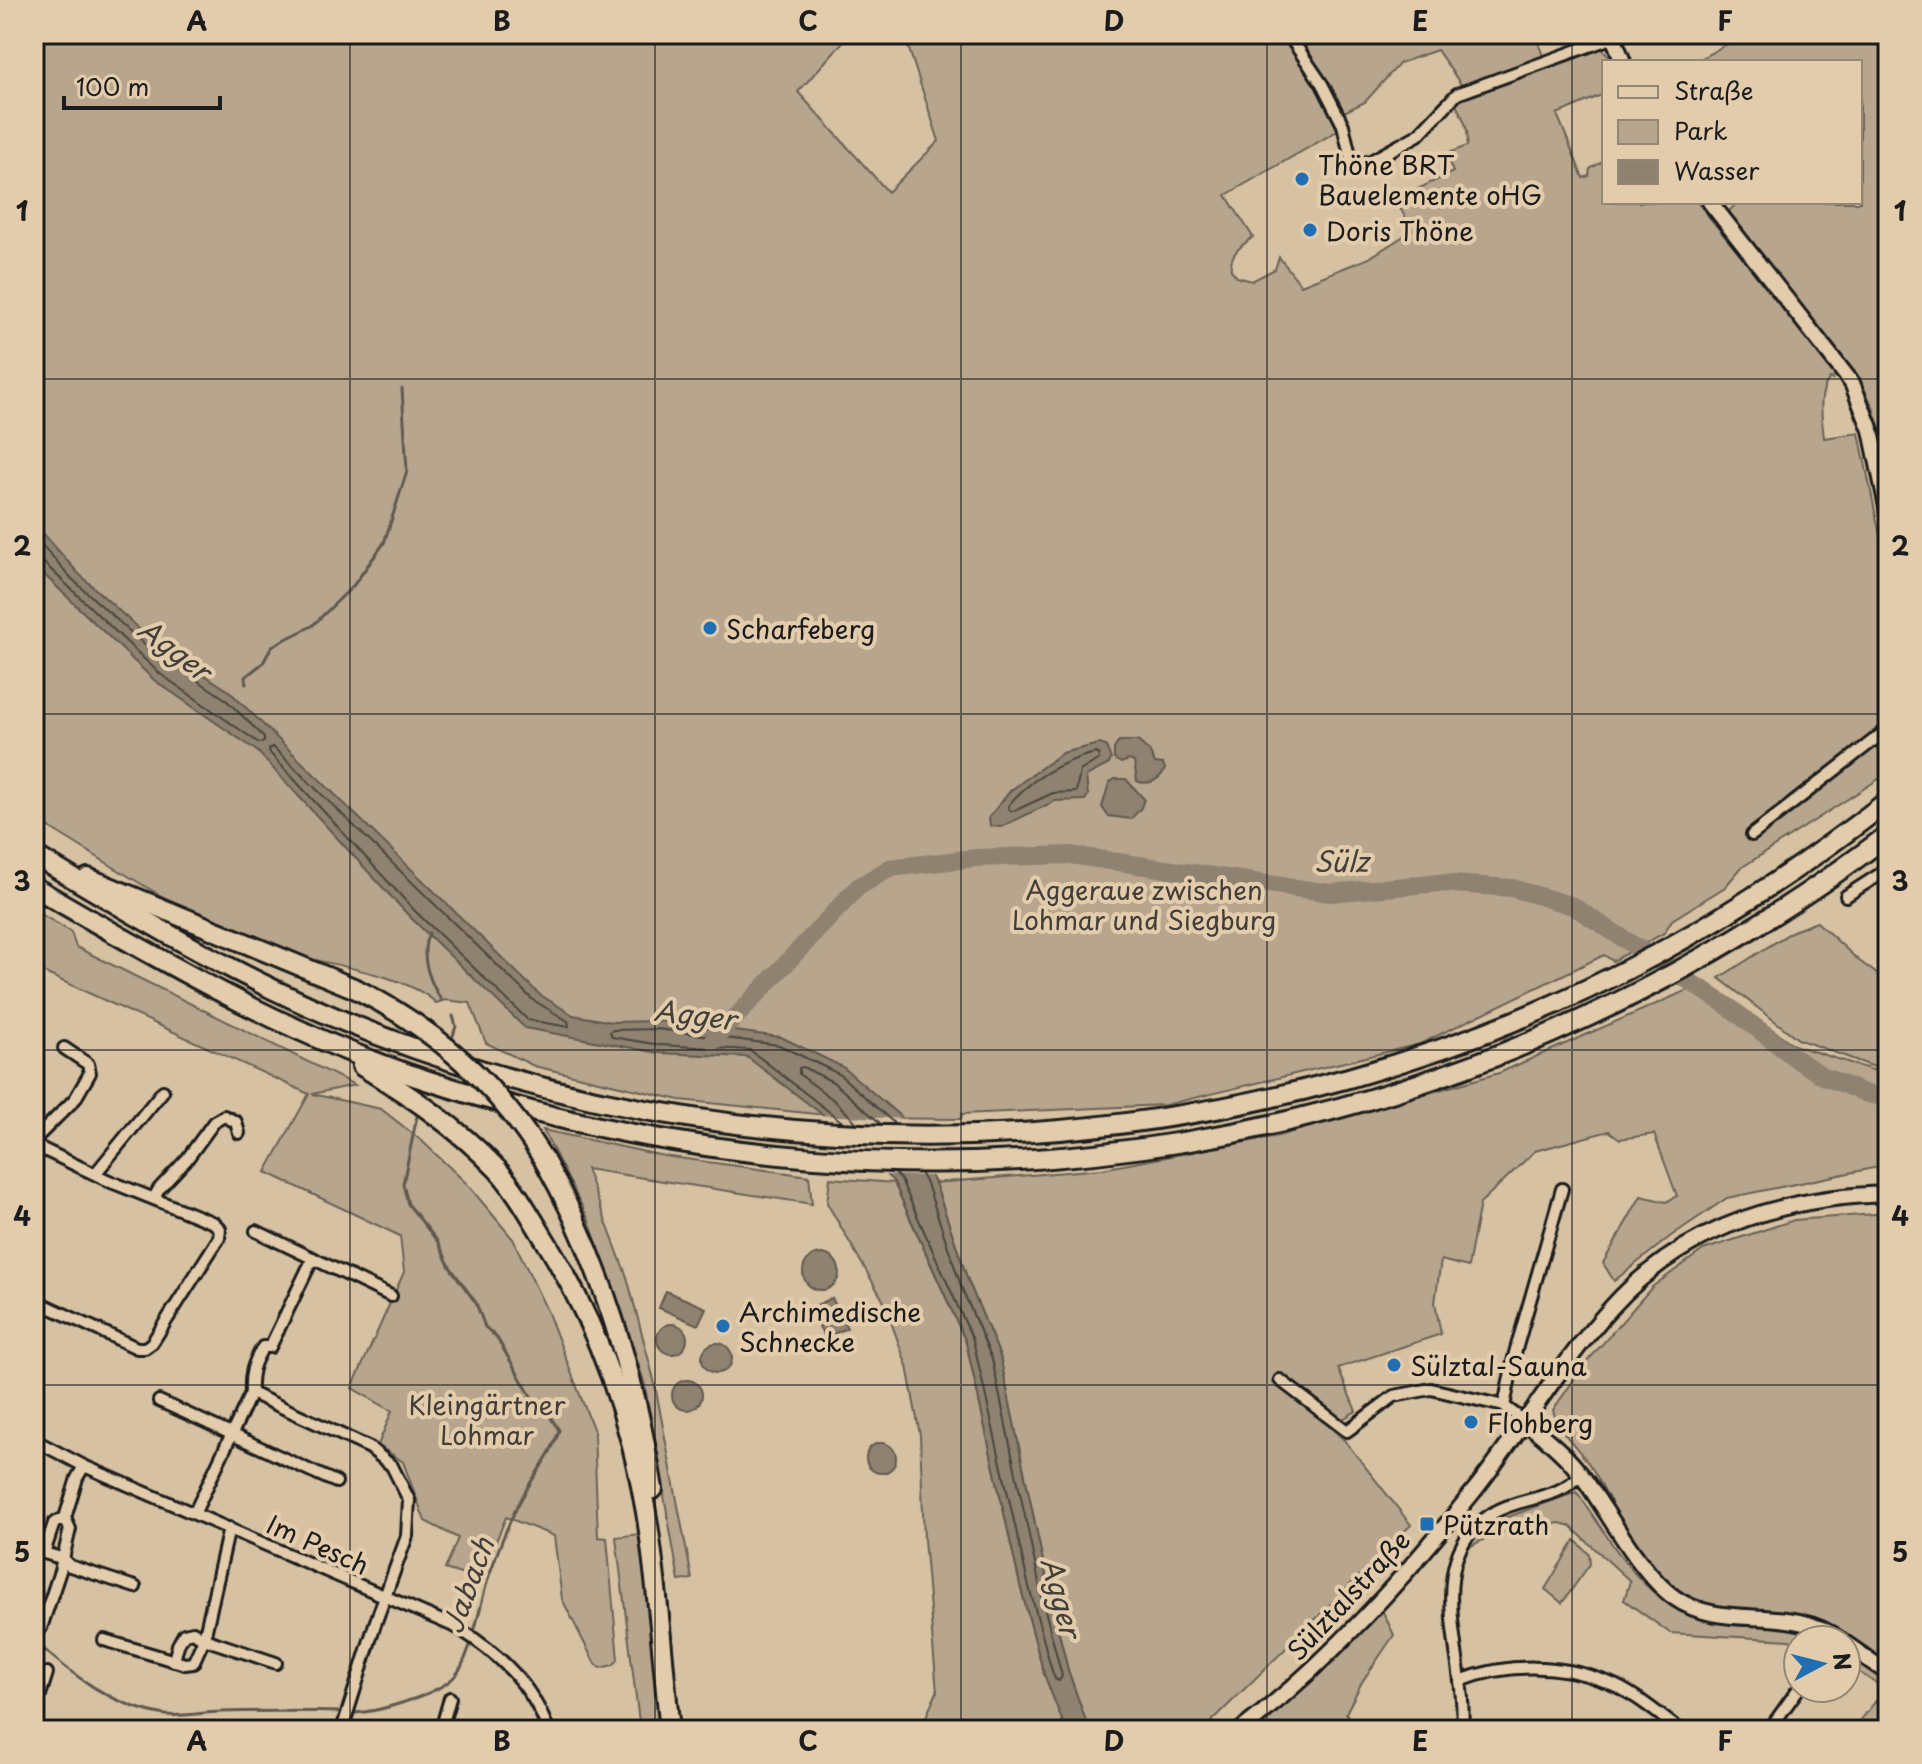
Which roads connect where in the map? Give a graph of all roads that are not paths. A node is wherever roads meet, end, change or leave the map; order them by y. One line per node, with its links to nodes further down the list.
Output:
1 (1288, 34): 2 (street)
2 (1613, 36): 3 (main road)
3 (1622, 60)
4 (1712, 204): 5 (main road)
5 (1888, 512)
6 (1888, 729): 8 (street)
7 (1888, 801): 10 (highway)
8 (1752, 835)
9 (1888, 835): 14 (highway)
10 (36, 856): 38 (highway, bridge)
11 (1888, 869): 13 (street)
12 (34, 887): 14 (highway)
13 (1846, 896)
14 (322, 1041): 38 (highway)
15 (64, 1048): 18 (street)
16 (163, 1091): 19 (street)
17 (239, 1133): 22 (street)
18 (34, 1143): 19 (street)
19 (95, 1174): 22 (street)
20 (1562, 1189): 30 (street)
21 (1888, 1194): 31 (main road, Sülztalstraße)
22 (154, 1198): 26 (street)
23 (256, 1231): 24 (street)
24 (313, 1258): 25 (street); 28 (street)
25 (391, 1296)
26 (34, 1300)
27 (1280, 1380): 30 (street)
28 (251, 1393): 32 (street); 45 (street)
29 (159, 1401): 32 (street)
30 (1504, 1406): 31 (street)
31 (1524, 1421): 35 (main road); 64 (main road, Sülztalstraße)
32 (231, 1435): 36 (street); 37 (street)
33 (34, 1440): 34 (street, Im Pesch)
34 (84, 1466): 37 (street, Im Pesch); 39 (street)
35 (1581, 1474): 46 (main road); 55 (street)
36 (336, 1482)
37 (195, 1512): 40 (street, Im Pesch)
38 (651, 1513): 41 (highway)
39 (65, 1518): 42 (street); 43 (street)
40 (229, 1528): 45 (street, Im Pesch); 48 (street)
41 (655, 1541): 62 (highway); 63 (highway)
42 (40, 1548): 43 (street)
43 (61, 1558): 44 (street); 47 (street)
44 (135, 1587)
45 (384, 1598): 59 (street); 61 (street, Im Pesch)
46 (1810, 1624)
47 (41, 1628)
48 (204, 1639): 51 (street); 51 (street); 52 (street)
49 (104, 1640): 51 (street)
50 (1862, 1656): 54 (main road)
51 (174, 1661)
52 (276, 1663)
53 (47, 1673): 58 (street)
54 (1888, 1673)
55 (1460, 1681): 65 (street); 66 (street)
56 (450, 1698): 60 (street)
57 (1788, 1704): 67 (street)
58 (34, 1714)
59 (343, 1727)
60 (441, 1730)
61 (548, 1730)
62 (670, 1730)
63 (681, 1730)
64 (1241, 1730)
65 (1462, 1730)
66 (1680, 1730)
67 (1769, 1730)

